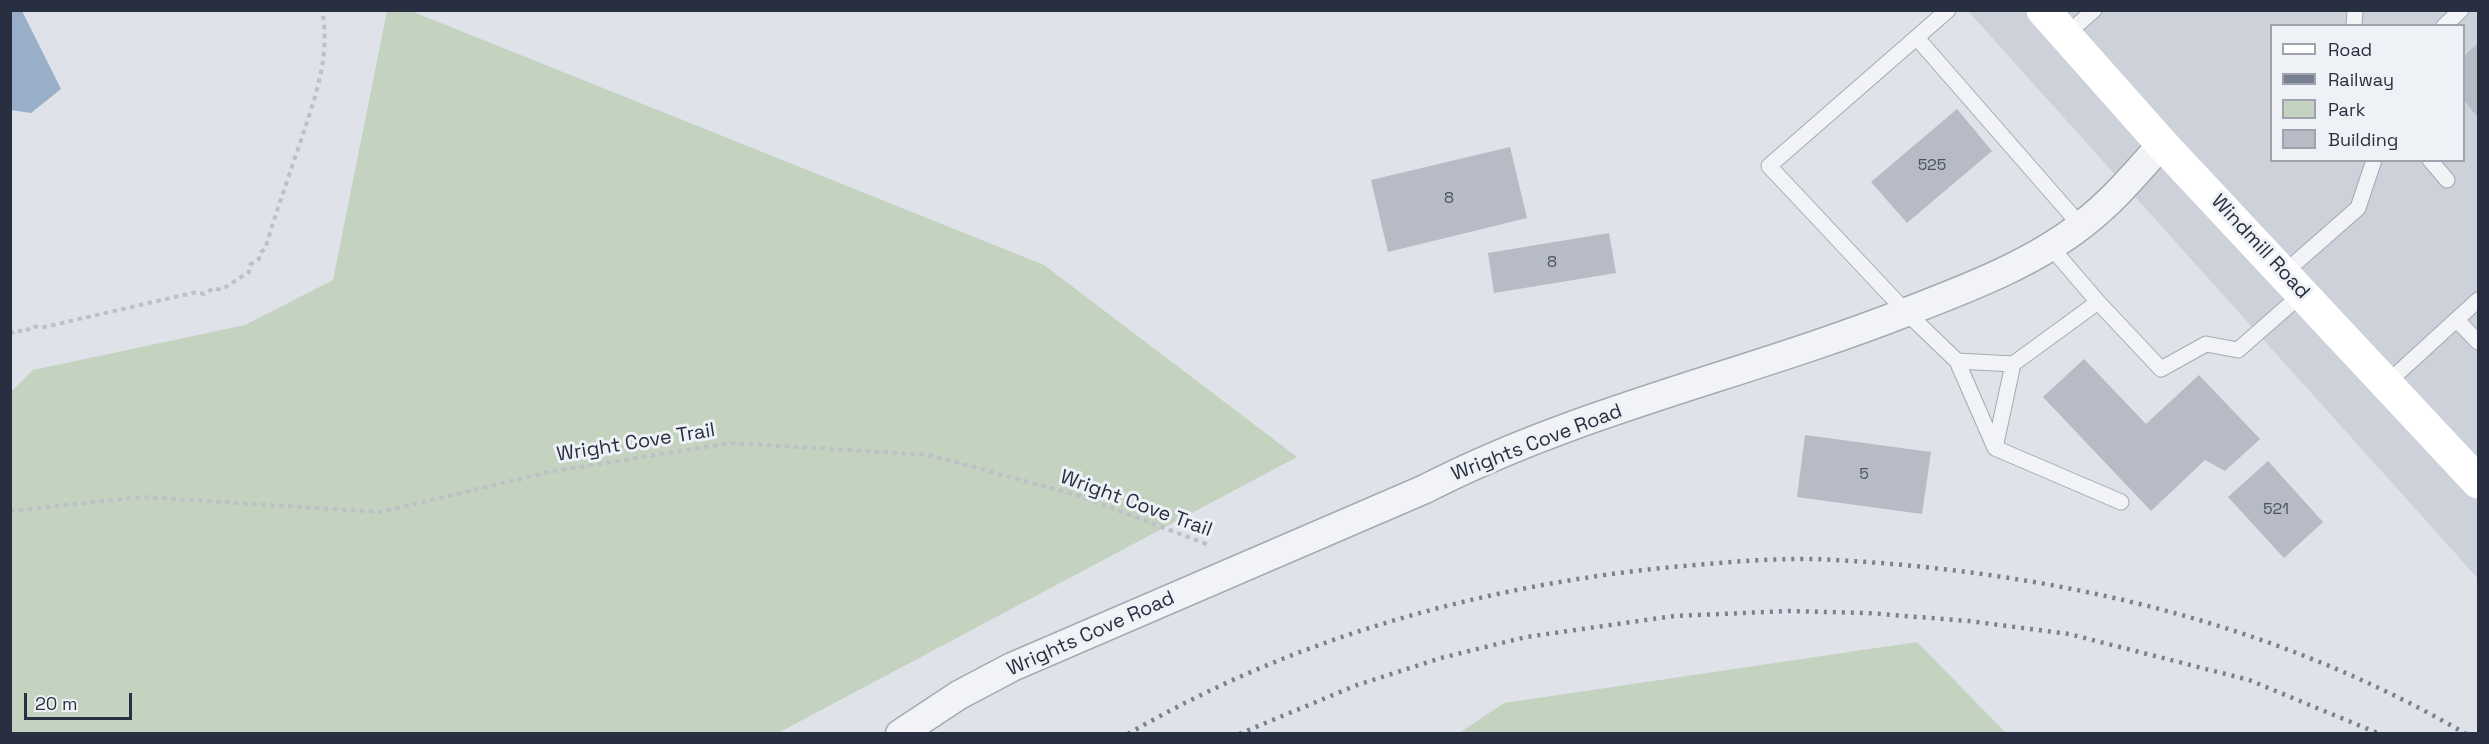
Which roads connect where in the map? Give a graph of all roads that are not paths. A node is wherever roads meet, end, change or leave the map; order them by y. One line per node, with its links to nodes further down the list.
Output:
1 (1948, 10): 7 (lane)
2 (2043, 10): 6 (main road, Windmill Road)
3 (2094, 10): 6 (lane)
4 (2461, 10): 5 (lane)
5 (2446, 24)
6 (2066, 35): 8 (main road, Windmill Road)
7 (1917, 38): 12 (lane); 17 (lane)
8 (2162, 144): 12 (street, Wrights Cove Road); 14 (main road, Windmill Road)
9 (2373, 162): 14 (lane)
10 (2432, 162): 11 (lane)
11 (2446, 180)
12 (2081, 226): 13 (street, Wrights Cove Road)
13 (2050, 246): 16 (lane); 17 (street, Wrights Cove Road)
14 (2294, 283): 16 (lane); 22 (main road, Windmill Road)
15 (2478, 300): 18 (lane)
16 (2098, 302): 21 (lane)
17 (1906, 312): 20 (lane); 26 (street, Wrights Cove Road)
18 (2457, 320): 19 (lane); 22 (lane)
19 (2478, 342)
20 (1957, 361): 21 (lane); 23 (lane)
21 (2013, 364): 23 (lane)
22 (2387, 383): 24 (main road, Windmill Road)
23 (1995, 448): 25 (lane)
24 (2478, 482)
25 (2121, 502)
26 (900, 734)

